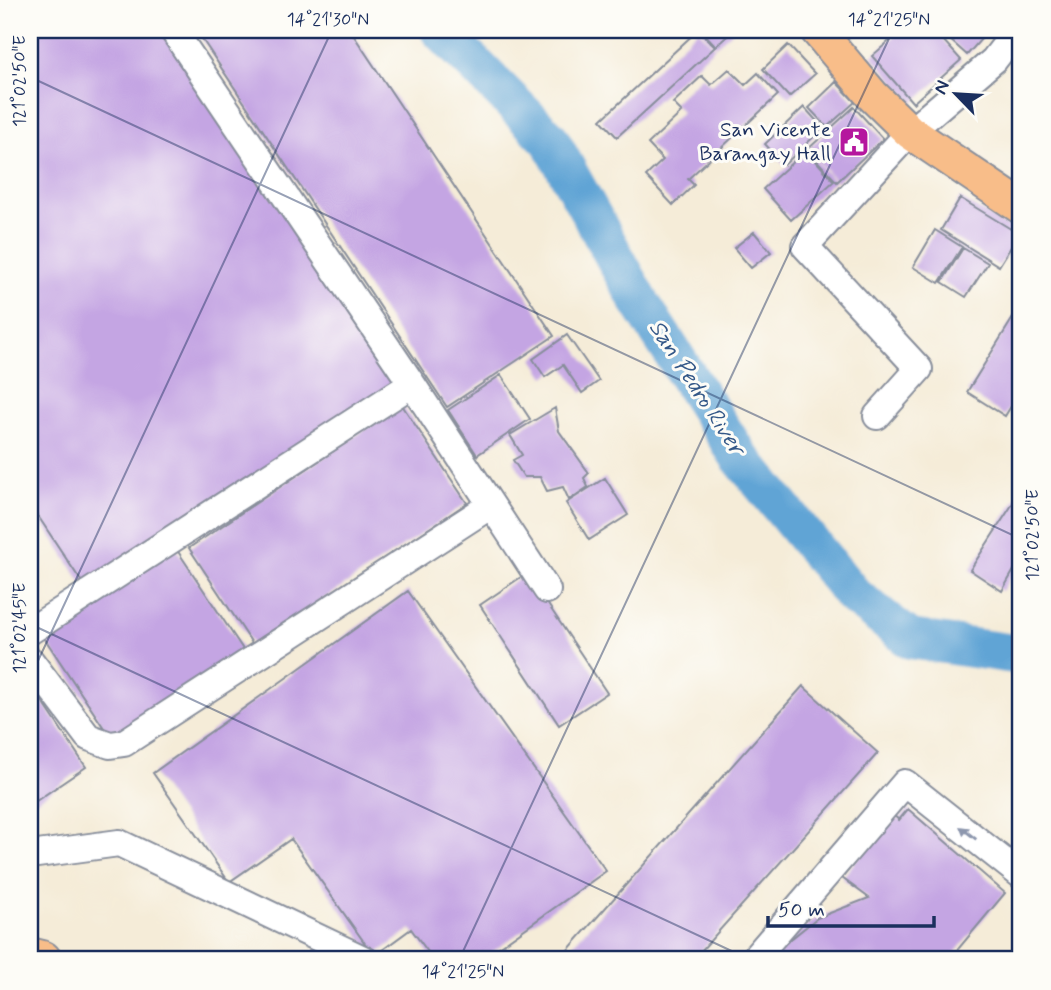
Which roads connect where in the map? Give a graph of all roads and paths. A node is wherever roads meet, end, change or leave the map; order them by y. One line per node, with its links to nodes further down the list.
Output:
1 (173, 30): 6 (street)
2 (817, 30): 4 (main road)
3 (1017, 30): 4 (street)
4 (909, 132): 5 (main road); 7 (street)
5 (1021, 207)
6 (412, 384): 8 (street); 10 (street)
7 (877, 416)
8 (491, 505): 9 (street); 11 (street)
9 (547, 590)
10 (30, 631)
11 (30, 660)
12 (912, 788): 14 (street, one-way to 12); 18 (street); 19 (street)
13 (30, 855): 17 (street)
14 (1021, 875)
15 (30, 957): 16 (highway)
16 (42, 960)
17 (365, 960)
18 (753, 960)
19 (765, 960)

